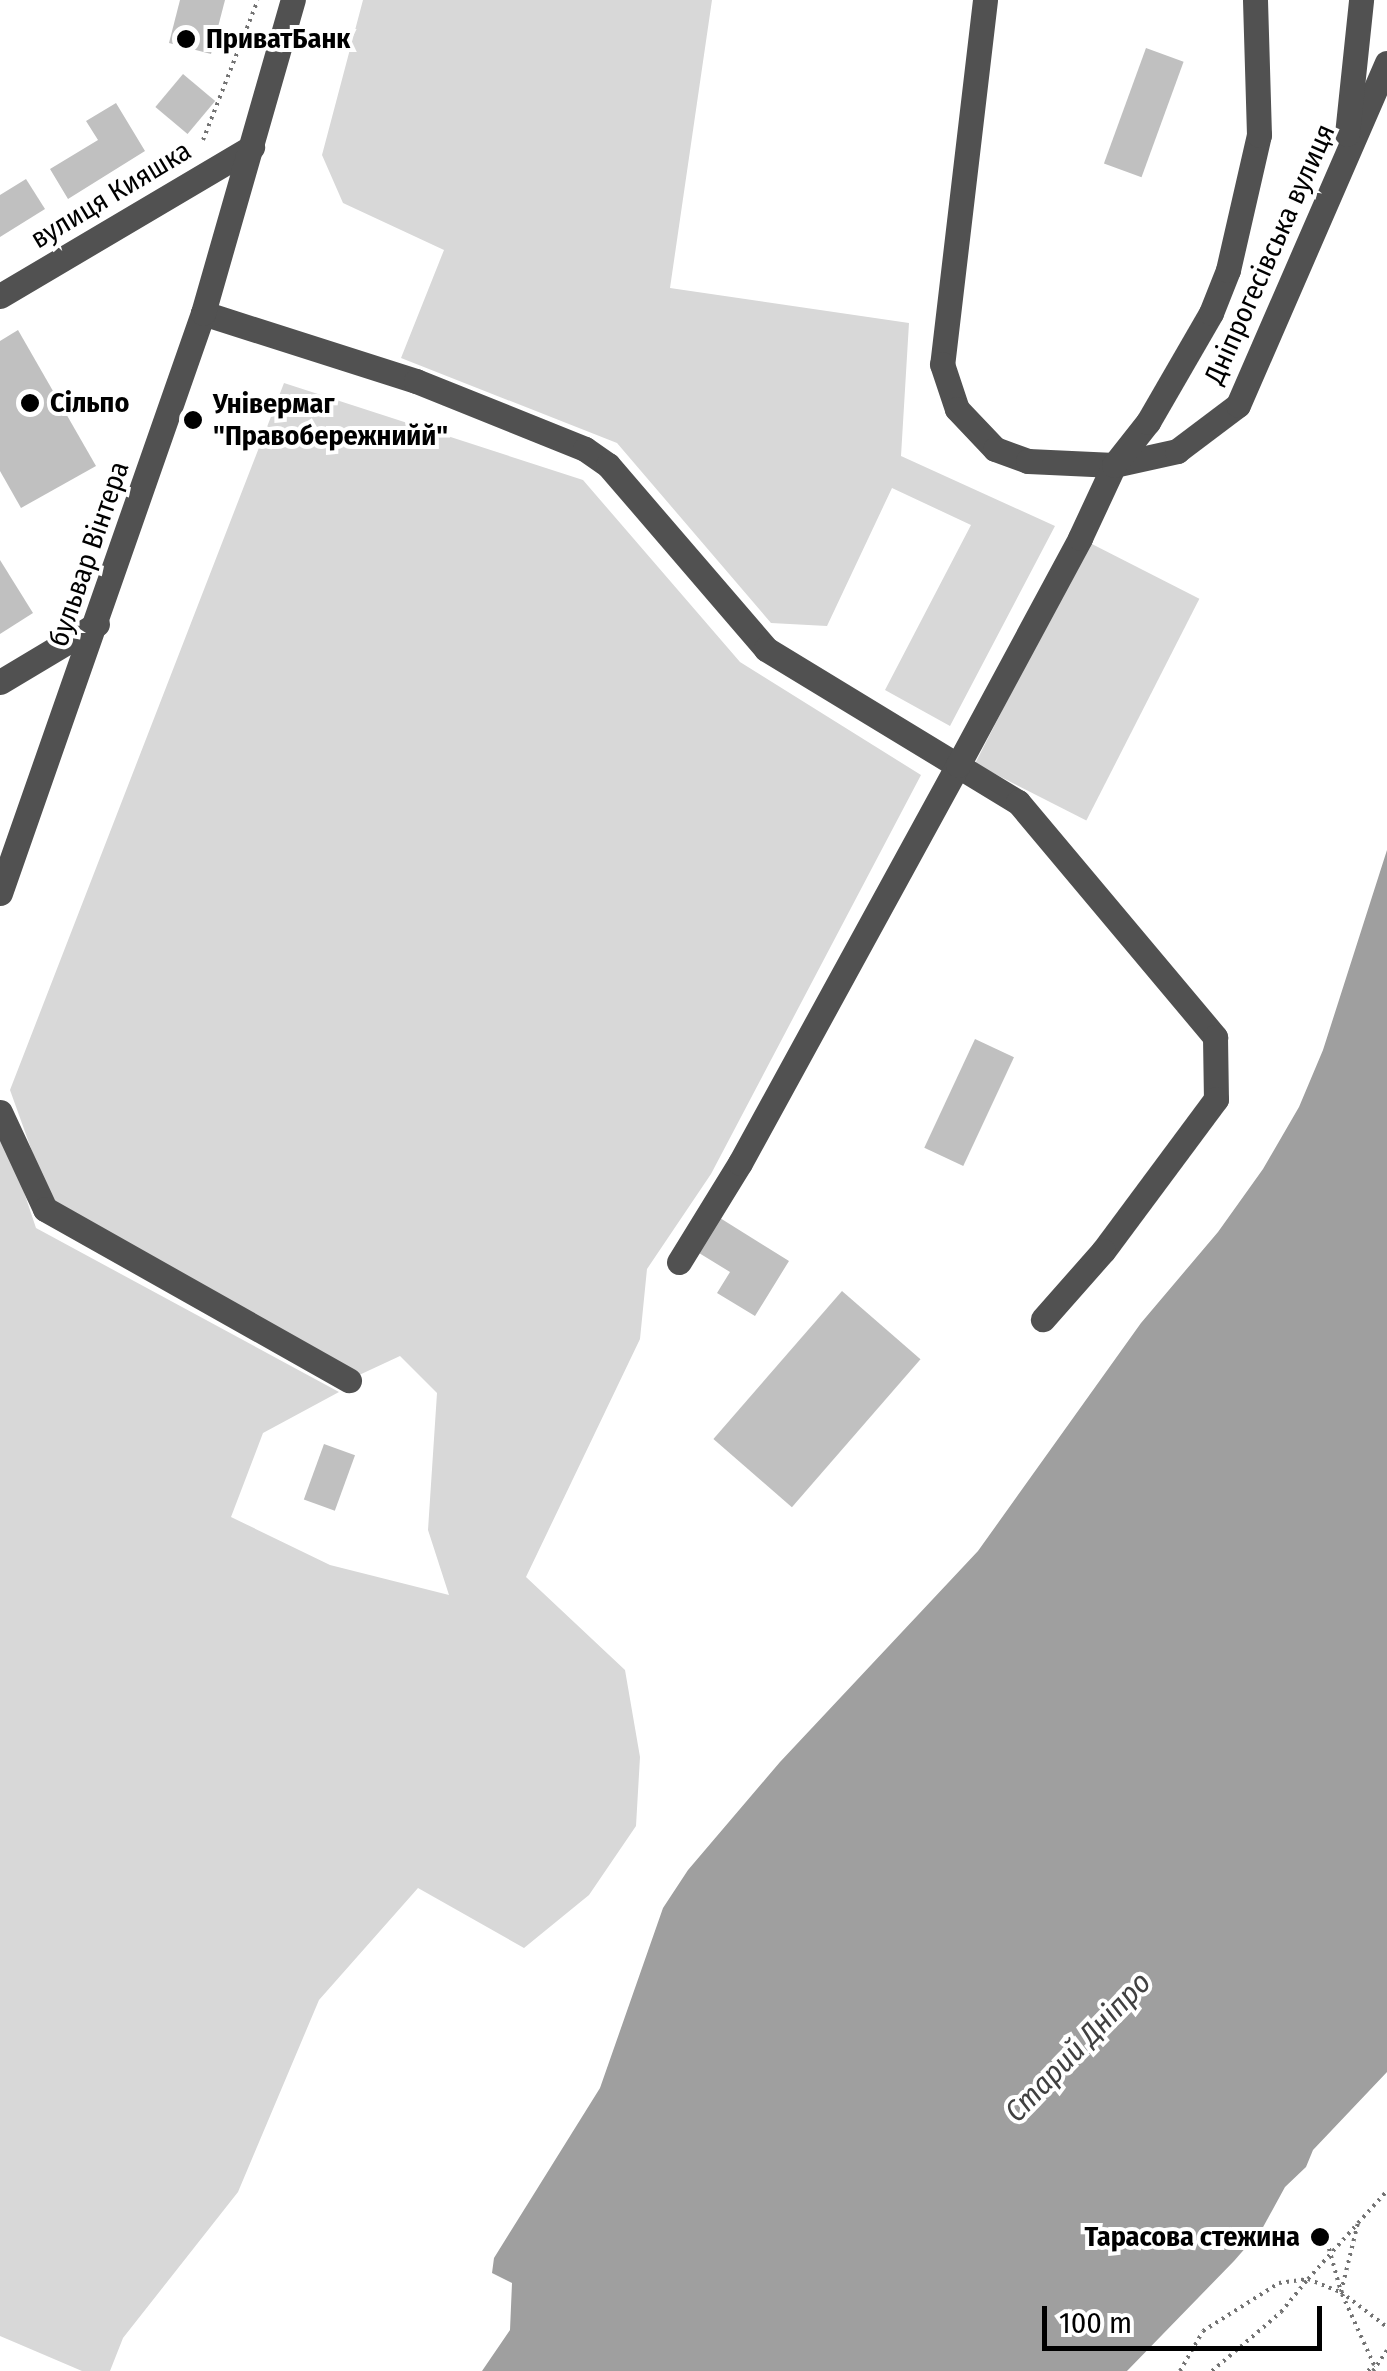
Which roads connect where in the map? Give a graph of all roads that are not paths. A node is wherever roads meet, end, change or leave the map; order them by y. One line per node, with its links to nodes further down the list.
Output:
1 (293, 0): 6 (street, бульвар Вінтера)
2 (985, 0): 10 (street, Дніпрогесівська вулиця)
3 (1254, 0): 10 (street)
4 (1361, 0): 7 (street)
5 (1387, 63): 7 (street, Дніпрогесівська вулиця)
6 (252, 146): 8 (street, вулиця Кияшка); 9 (street, бульвар Вінтера)
7 (1344, 158): 10 (street, Дніпрогесівська вулиця)
8 (0, 296)
9 (204, 313): 11 (street, бульвар Вінтера); 13 (street)
10 (1114, 465): 13 (street)
11 (97, 624): 12 (street); 14 (street, бульвар Вінтера)
12 (0, 682)
13 (958, 766): 16 (street); 17 (street)
14 (2, 881)
15 (0, 1112): 18 (street)
16 (679, 1262)
17 (1043, 1318)
18 (349, 1380)

